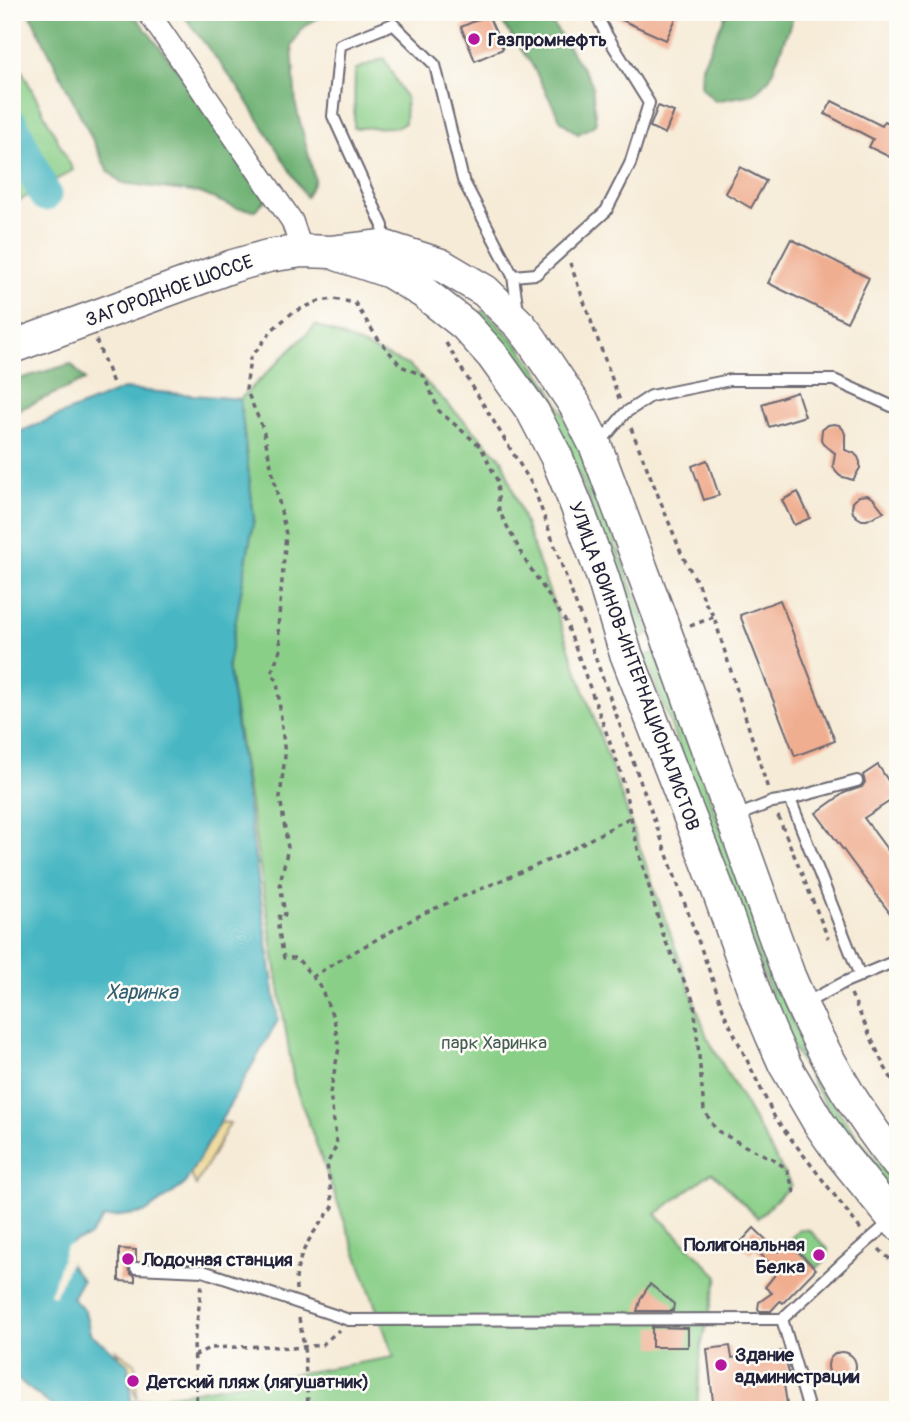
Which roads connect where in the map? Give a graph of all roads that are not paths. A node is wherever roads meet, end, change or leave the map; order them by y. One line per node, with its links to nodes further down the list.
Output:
1 (148, 12): 3 (street)
2 (595, 12): 5 (lane)
3 (316, 252): 4 (main road, ЗАГОРОДНОЕ ШОССЕ); 9 (main road, ЗАГОРОДНОЕ ШОССЕ)
4 (380, 257): 5 (lane); 6 (main road, ЗАГОРОДНОЕ ШОССЕ); 8 (main road, УЛИЦА ВОИНОВ-ИНТЕРНАЦИОНАЛИСТОВ)
5 (513, 276): 7 (lane)
6 (485, 291): 7 (main road, ЗАГОРОДНОЕ ШОССЕ); 8 (street)
7 (520, 325): 11 (main road, ЗАГОРОДНОЕ ШОССЕ)
8 (455, 333): 20 (main road, УЛИЦА ВОИНОВ-ИНТЕРНАЦИОНАЛИСТОВ)
9 (12, 347)
10 (898, 409): 11 (lane)
11 (596, 447): 12 (main road, ЗАГОРОДНОЕ ШОССЕ)
12 (647, 583): 15 (main road, УЛИЦА ВОИНОВ-ИНТЕРНАЦИОНАЛИСТОВ)
13 (857, 781): 14 (lane)
14 (790, 799): 15 (lane); 17 (lane)
15 (732, 818): 18 (main road, УЛИЦА ВОИНОВ-ИНТЕРНАЦИОНАЛИСТОВ)
16 (898, 960): 17 (lane)
17 (860, 976): 18 (lane)
18 (801, 1006): 19 (main road, УЛИЦА ВОИНОВ-ИНТЕРНАЦИОНАЛИСТОВ)
19 (898, 1164)
20 (896, 1219): 22 (lane)
21 (136, 1268): 22 (lane)
22 (782, 1319): 23 (lane)
23 (809, 1408)

